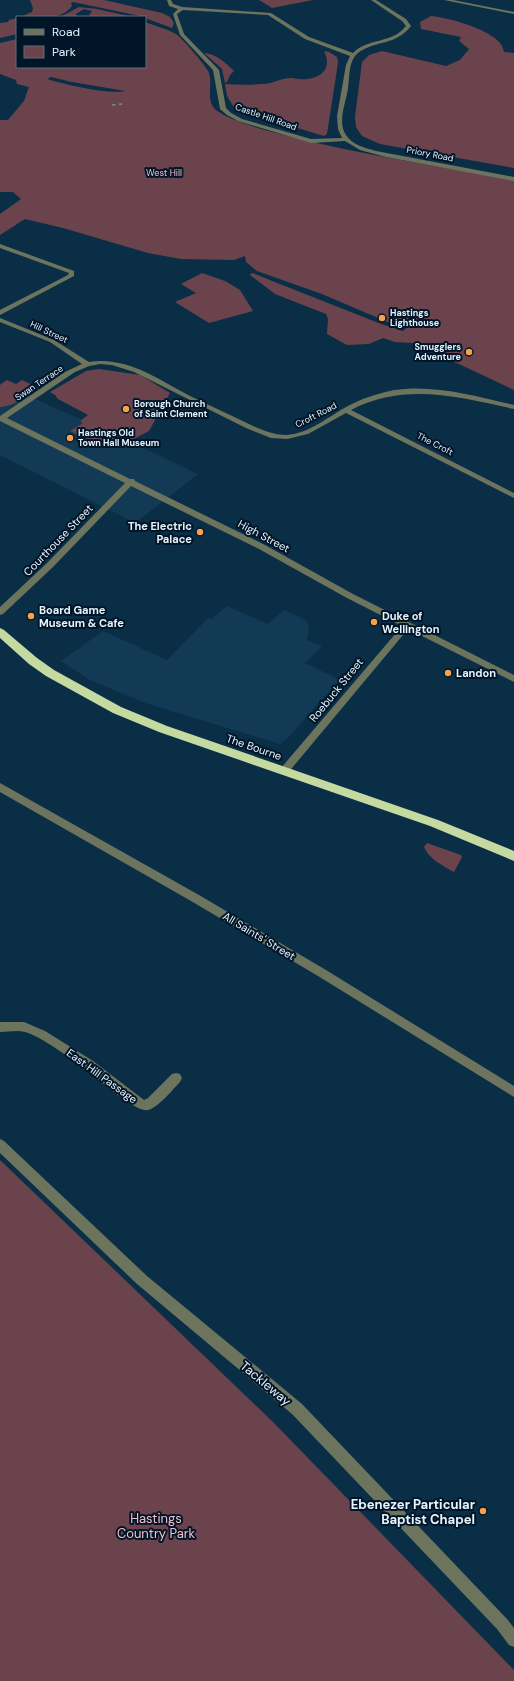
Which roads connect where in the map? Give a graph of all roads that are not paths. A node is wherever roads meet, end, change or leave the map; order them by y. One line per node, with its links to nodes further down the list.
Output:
1 (169, 0): 4 (street)
2 (373, 0): 6 (street)
3 (446, 0): 5 (street)
4 (182, 8): 6 (street); 7 (street, Castle Hill Road)
5 (514, 13)
6 (353, 55): 7 (street)
7 (346, 139): 8 (street, Priory Road)
8 (514, 179)
9 (0, 246): 10 (street)
10 (0, 313)
11 (0, 320): 12 (street, Hill Street)
12 (88, 364): 14 (street, Croft Road); 15 (street, Swan Terrace)
13 (514, 407): 14 (street, Croft Road)
14 (346, 410): 17 (street, The Croft)
15 (1, 418): 16 (street, High Street)
16 (131, 481): 18 (street, Courthouse Street); 19 (street, High Street)
17 (514, 496)
18 (0, 612)
19 (407, 625): 21 (street, High Street); 22 (street, Roebuck Street)
20 (0, 632): 22 (highway, The Bourne)
21 (514, 679)
22 (284, 771): 24 (highway, The Bourne)
23 (0, 788): 27 (street, All Saints' Street)
24 (514, 856)
25 (0, 1028): 26 (street, East Hill Passage)
26 (176, 1078)
27 (514, 1092)
28 (0, 1145): 29 (street, Tackleway)
29 (514, 1640)

